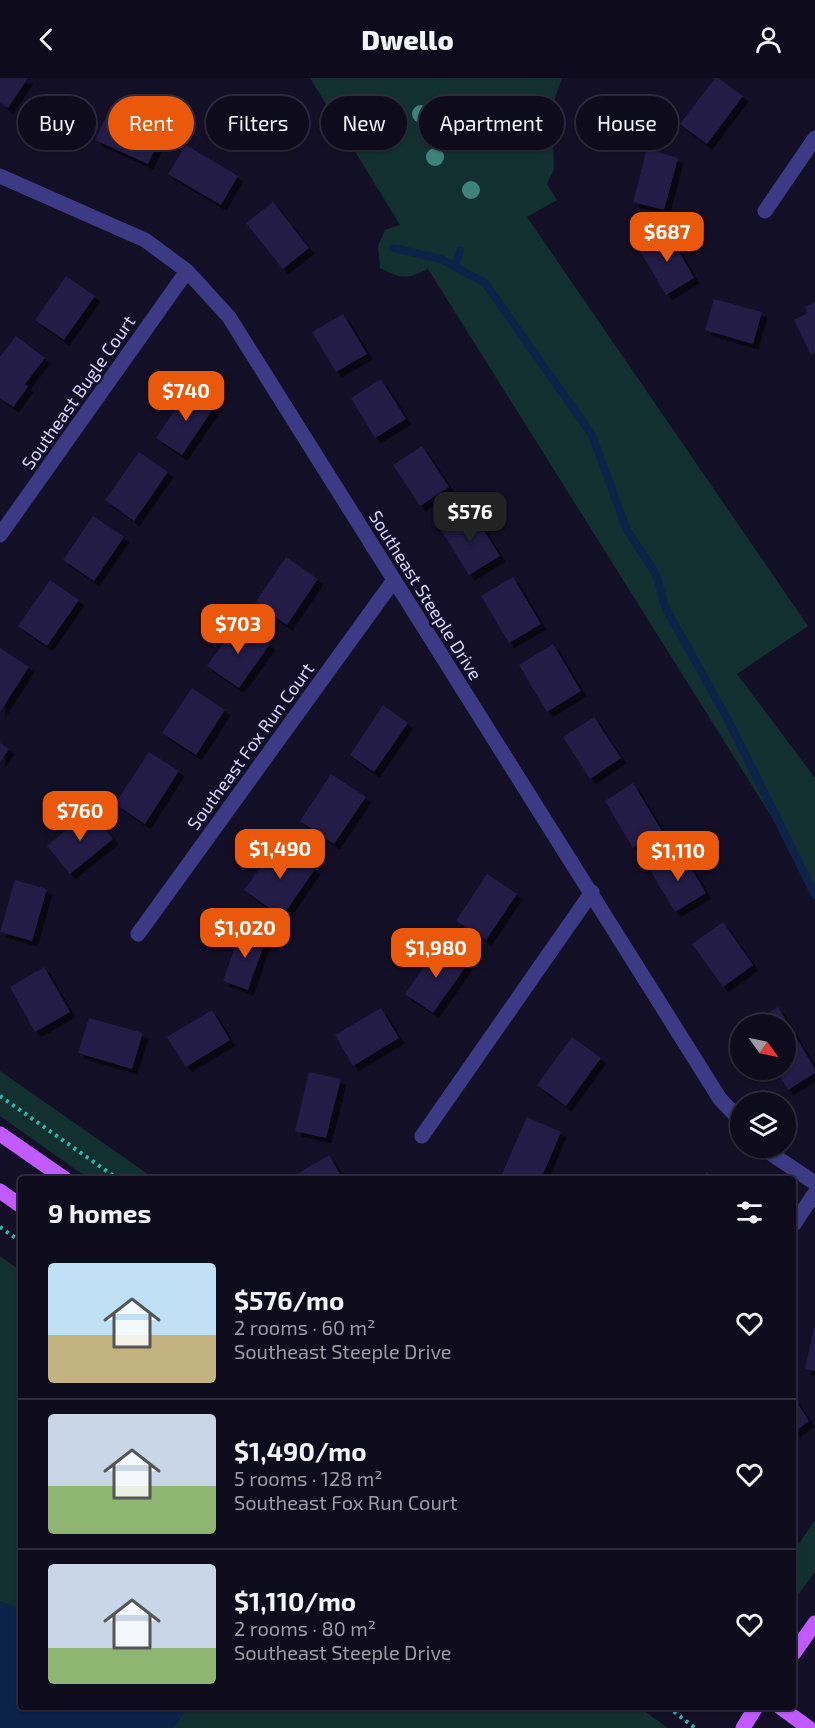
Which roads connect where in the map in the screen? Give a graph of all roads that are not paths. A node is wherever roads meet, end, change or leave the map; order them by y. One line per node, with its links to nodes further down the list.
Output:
1 (815, 138): 3 (street)
2 (0, 176): 4 (street, Southeast Steeple Drive)
3 (765, 210)
4 (187, 271): 5 (street, Southeast Bugle Court); 6 (street, Southeast Steeple Drive)
5 (0, 535)
6 (394, 580): 7 (street, Southeast Steeple Drive); 8 (street, Southeast Fox Run Court)
7 (592, 892): 9 (street, Southeast Steeple Drive); 11 (street)
8 (138, 934)
9 (730, 1109)
10 (0, 1134): 13 (main road)
11 (422, 1136)
12 (778, 1158): 14 (street)
13 (61, 1176)
14 (815, 1183)
15 (0, 1191): 17 (main road)
16 (815, 1193): 18 (street)
17 (18, 1204)
18 (796, 1221)
19 (815, 1623): 20 (main road)
20 (796, 1650)
21 (754, 1710): 23 (main road)
22 (784, 1710): 24 (main road)
23 (742, 1728)
24 (809, 1728)

